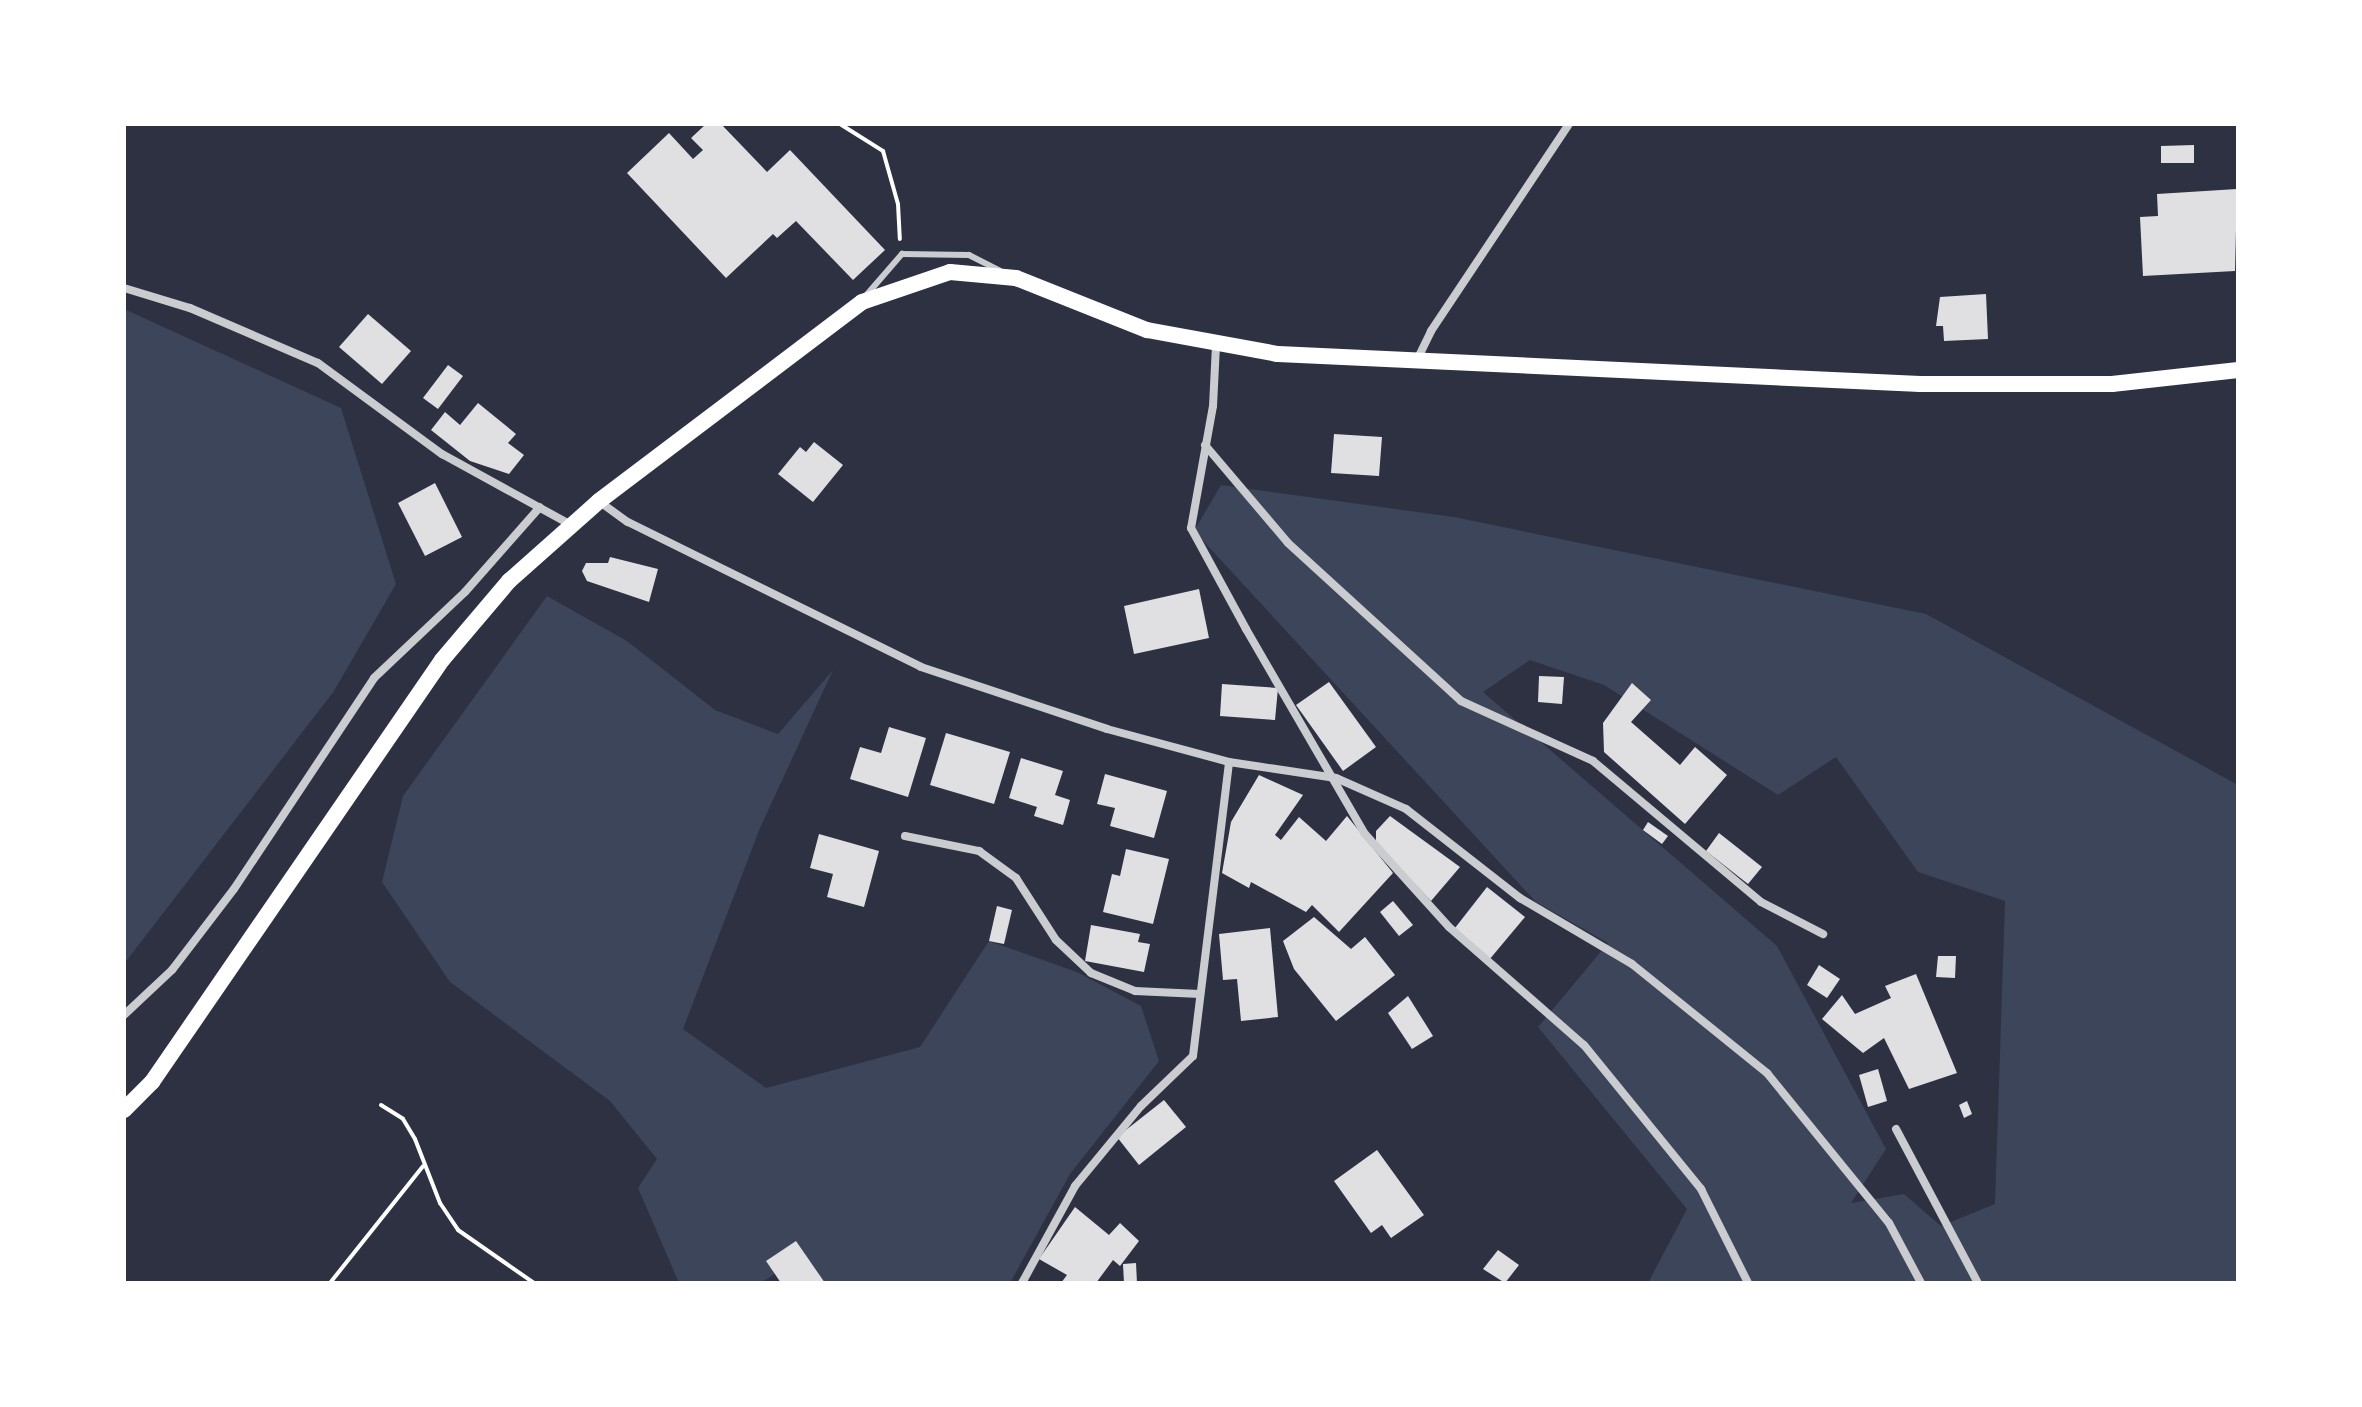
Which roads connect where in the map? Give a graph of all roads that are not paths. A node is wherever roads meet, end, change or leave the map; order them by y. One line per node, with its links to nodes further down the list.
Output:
1 (1569, 124): 6 (street)
2 (1016, 278): 4 (main road); 4 (lane); 5 (main road)
3 (124, 288): 10 (street)
4 (862, 302): 9 (main road)
5 (1216, 345): 6 (main road); 8 (street)
6 (1416, 361): 7 (main road)
7 (2238, 370)
8 (1205, 445): 13 (street); 15 (street)
9 (599, 501): 11 (main road); 12 (street)
10 (540, 507): 11 (street); 17 (street)
11 (571, 525): 18 (main road)
12 (1229, 762): 13 (street); 16 (street)
13 (1336, 778): 21 (street); 22 (street)
14 (905, 836): 16 (street)
15 (1823, 934)
16 (1200, 994): 20 (street)
17 (124, 1015)
18 (124, 1110)
19 (1896, 1129): 23 (street)
20 (1022, 1283)
21 (1748, 1283)
22 (1921, 1283)
23 (1978, 1283)

